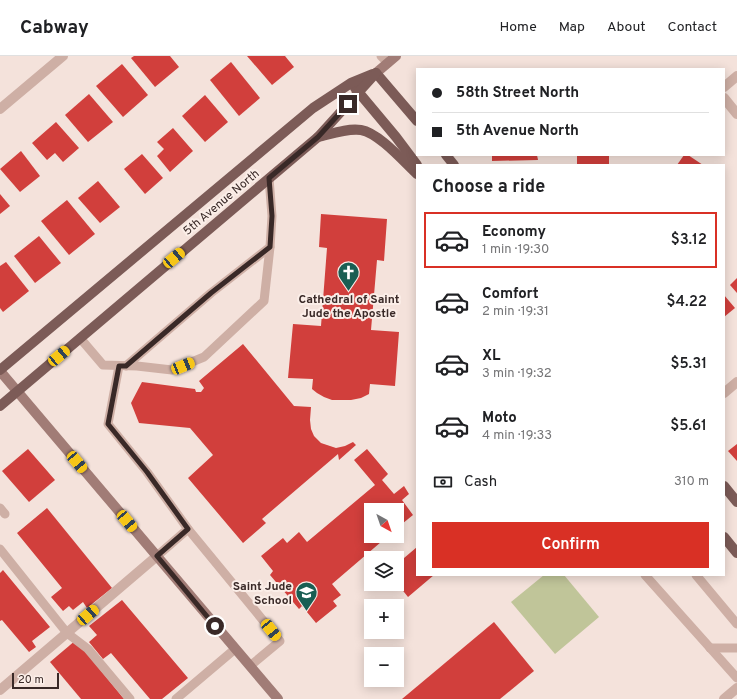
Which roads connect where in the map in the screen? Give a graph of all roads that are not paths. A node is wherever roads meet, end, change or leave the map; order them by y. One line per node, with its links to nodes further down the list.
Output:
1 (63, 56): 10 (street)
2 (396, 56): 3 (street, 5th Avenue North)
3 (384, 60): 4 (street, 5th Avenue North)
4 (376, 73): 6 (main road, 5th Avenue North); 8 (main road, 5th Avenue North); 12 (main road)
5 (737, 76): 7 (street)
6 (351, 84): 8 (main road); 22 (main road, 5th Avenue North)
7 (725, 87)
8 (358, 92): 13 (main road, 5th Avenue North); 15 (main road)
9 (725, 99): 11 (street)
10 (0, 109)
11 (737, 114)
12 (416, 120)
13 (318, 137): 17 (main road); 18 (main road, 5th Avenue North)
14 (447, 156): 16 (main road)
15 (416, 164)
16 (453, 164)
17 (416, 173)
18 (269, 178): 19 (lane); 20 (main road, 5th Avenue North)
19 (270, 247): 21 (lane); 21 (lane)
20 (80, 338): 21 (lane); 24 (main road, 5th Avenue North)
21 (123, 366): 29 (lane)
22 (0, 371): 24 (street)
23 (737, 382): 25 (street)
24 (17, 391): 26 (main road, 5th Avenue North); 33 (street)
25 (725, 392)
26 (0, 406)
27 (725, 487): 28 (main road)
28 (737, 502)
29 (188, 529): 33 (lane); 41 (lane)
30 (725, 538): 32 (main road)
31 (0, 549): 37 (lane)
32 (737, 553)
33 (157, 556): 37 (street); 40 (street)
34 (646, 576): 38 (lane)
35 (697, 576): 36 (lane)
36 (737, 624)
37 (68, 633): 44 (street); 45 (lane)
38 (710, 648): 39 (lane); 42 (lane)
39 (737, 648)
40 (235, 649): 41 (street); 46 (lane)
41 (250, 666): 47 (street)
42 (737, 678)
43 (737, 688): 48 (street)
44 (0, 690)
45 (130, 699)
46 (176, 699)
47 (278, 699)
48 (724, 699)

